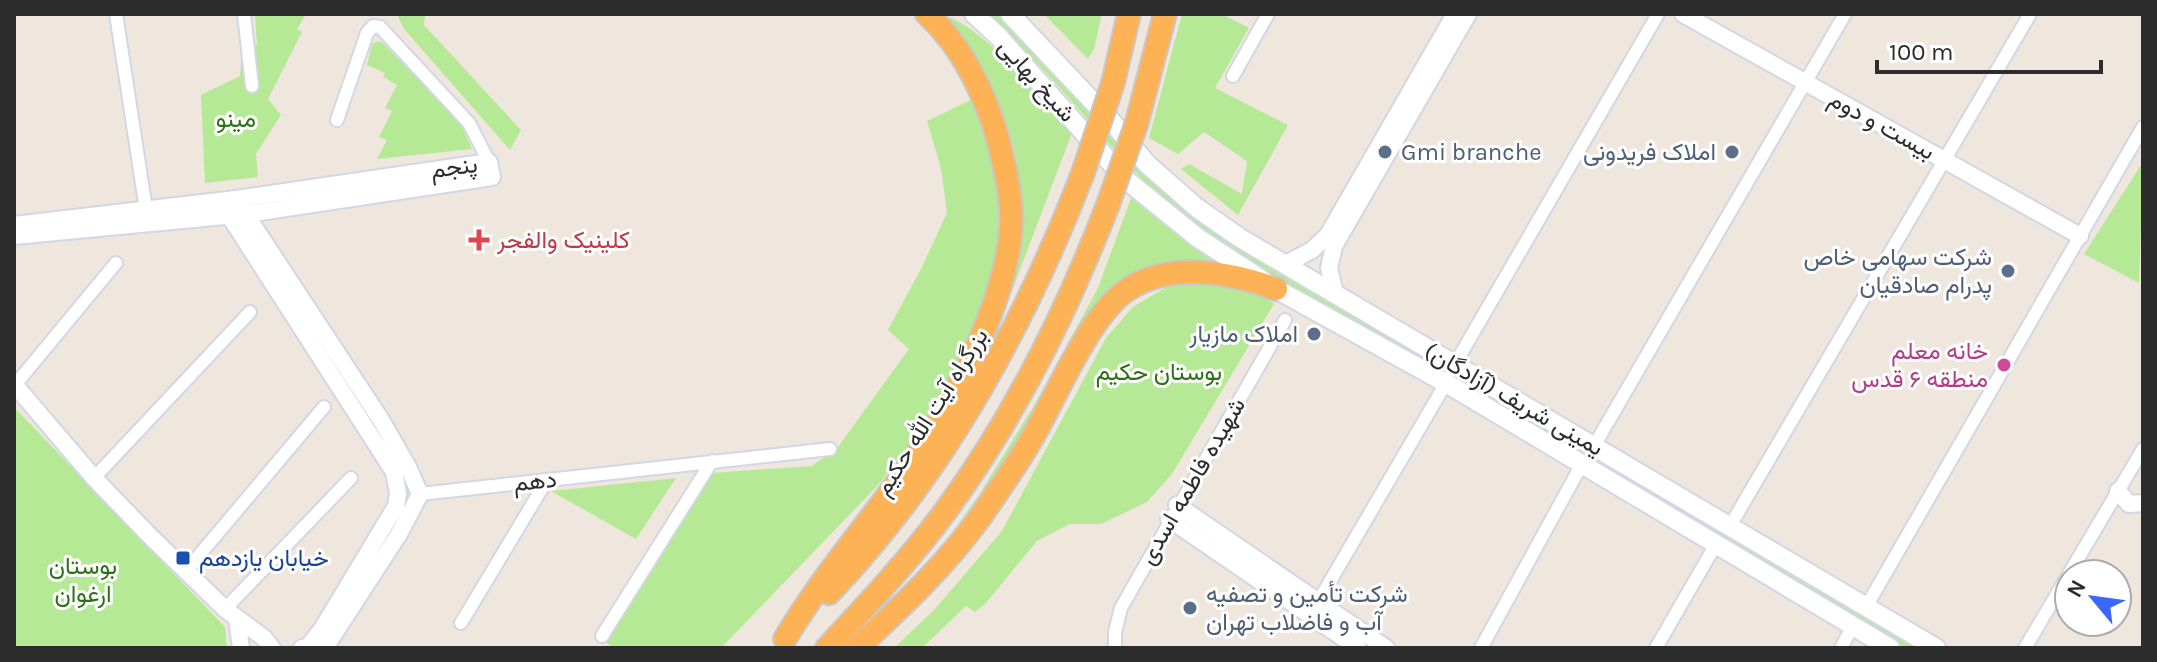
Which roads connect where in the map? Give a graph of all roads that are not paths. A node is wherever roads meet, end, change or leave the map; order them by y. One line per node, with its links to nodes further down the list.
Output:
1 (116, 14): 25 (street)
2 (244, 14): 17 (street)
3 (927, 14): 63 (highway)
4 (974, 14): 21 (main road, شیخ بهایی)
5 (1010, 14): 19 (main road, شیخ بهایی)
6 (1129, 14): 63 (highway, بزرگراه آیت الله حکیم, bridge)
7 (1165, 14): 68 (highway, bridge)
8 (1268, 14): 15 (street)
9 (1455, 14): 29 (street)
10 (1468, 14): 29 (street)
11 (1658, 14): 36 (street)
12 (1683, 14): 16 (street, بیست و دوم)
13 (1845, 14): 16 (street)
14 (2030, 14): 22 (street)
15 (1233, 76)
16 (1805, 82): 22 (street, بیست و دوم); 40 (street)
17 (252, 86)
18 (337, 120): 23 (street)
19 (1113, 123): 31 (main road, یمینی شریف (آزادگان))
20 (2143, 127): 28 (street)
21 (1097, 149): 32 (main road, یمینی شریف (آزادگان))
22 (1944, 160): 28 (street, بیست و دوم); 53 (street)
23 (489, 162): 24 (street, پنجم); 26 (street, پنجم)
24 (228, 200): 25 (street, پنجم); 26 (street)
25 (146, 210): 27 (street, پنجم)
26 (238, 215): 27 (street); 49 (street); 50 (street)
27 (16, 225)
28 (2080, 236): 57 (street)
29 (1329, 243): 31 (street); 33 (street)
30 (116, 263): 38 (street)
31 (1284, 265): 33 (main road, یمینی شریف (آزادگان))
32 (1276, 289): 37 (main road, یمینی شریف (آزادگان)); 69 (highway)
33 (1335, 294): 36 (main road, یمینی شریف (آزادگان))
34 (250, 312): 45 (street)
35 (1285, 320): 52 (street, شهیده فاطمه اسدی)
36 (1455, 364): 40 (main road, یمینی شریف (آزادگان))
37 (1446, 383): 44 (main road, یمینی شریف (آزادگان)); 56 (street)
38 (14, 384): 45 (street)
39 (324, 407): 55 (street)
40 (1594, 446): 53 (main road, یمینی شریف (آزادگان))
41 (830, 449): 43 (street, دهم)
42 (2143, 449): 48 (street)
43 (712, 461): 47 (street, دهم); 61 (street)
44 (1582, 464): 54 (main road, یمینی شریف (آزادگان)); 72 (street)
45 (94, 478): 55 (street)
46 (351, 478): 58 (street)
47 (547, 480): 50 (street, دهم); 59 (street)
48 (2118, 491): 51 (street); 77 (street)
49 (398, 493): 50 (street); 66 (street)
50 (420, 494): 67 (street)
51 (2143, 503)
52 (1173, 512): 56 (street); 62 (street); 70 (street, شهیده فاطمه اسدی)
53 (1730, 526): 57 (main road, یمینی شریف (آزادگان))
54 (1716, 544): 60 (main road, یمینی شریف (آزادگان)); 73 (street)
55 (185, 572): 58 (street)
56 (1318, 602): 62 (street)
57 (1866, 607): 76 (main road, یمینی شریف (آزادگان))
58 (231, 614): 64 (street); 65 (street)
59 (461, 623)
60 (1853, 626): 74 (street); 75 (main road, یمینی شریف (آزادگان))
61 (602, 636)
62 (1352, 638): 71 (street)
63 (780, 644)
64 (241, 648)
65 (272, 648)
66 (302, 648)
67 (325, 648)
68 (827, 648)
69 (857, 648)
70 (1115, 648)
71 (1386, 648)
72 (1481, 648)
73 (1656, 648)
74 (1841, 648)
75 (1890, 648)
76 (1936, 648)
77 (2025, 648)

